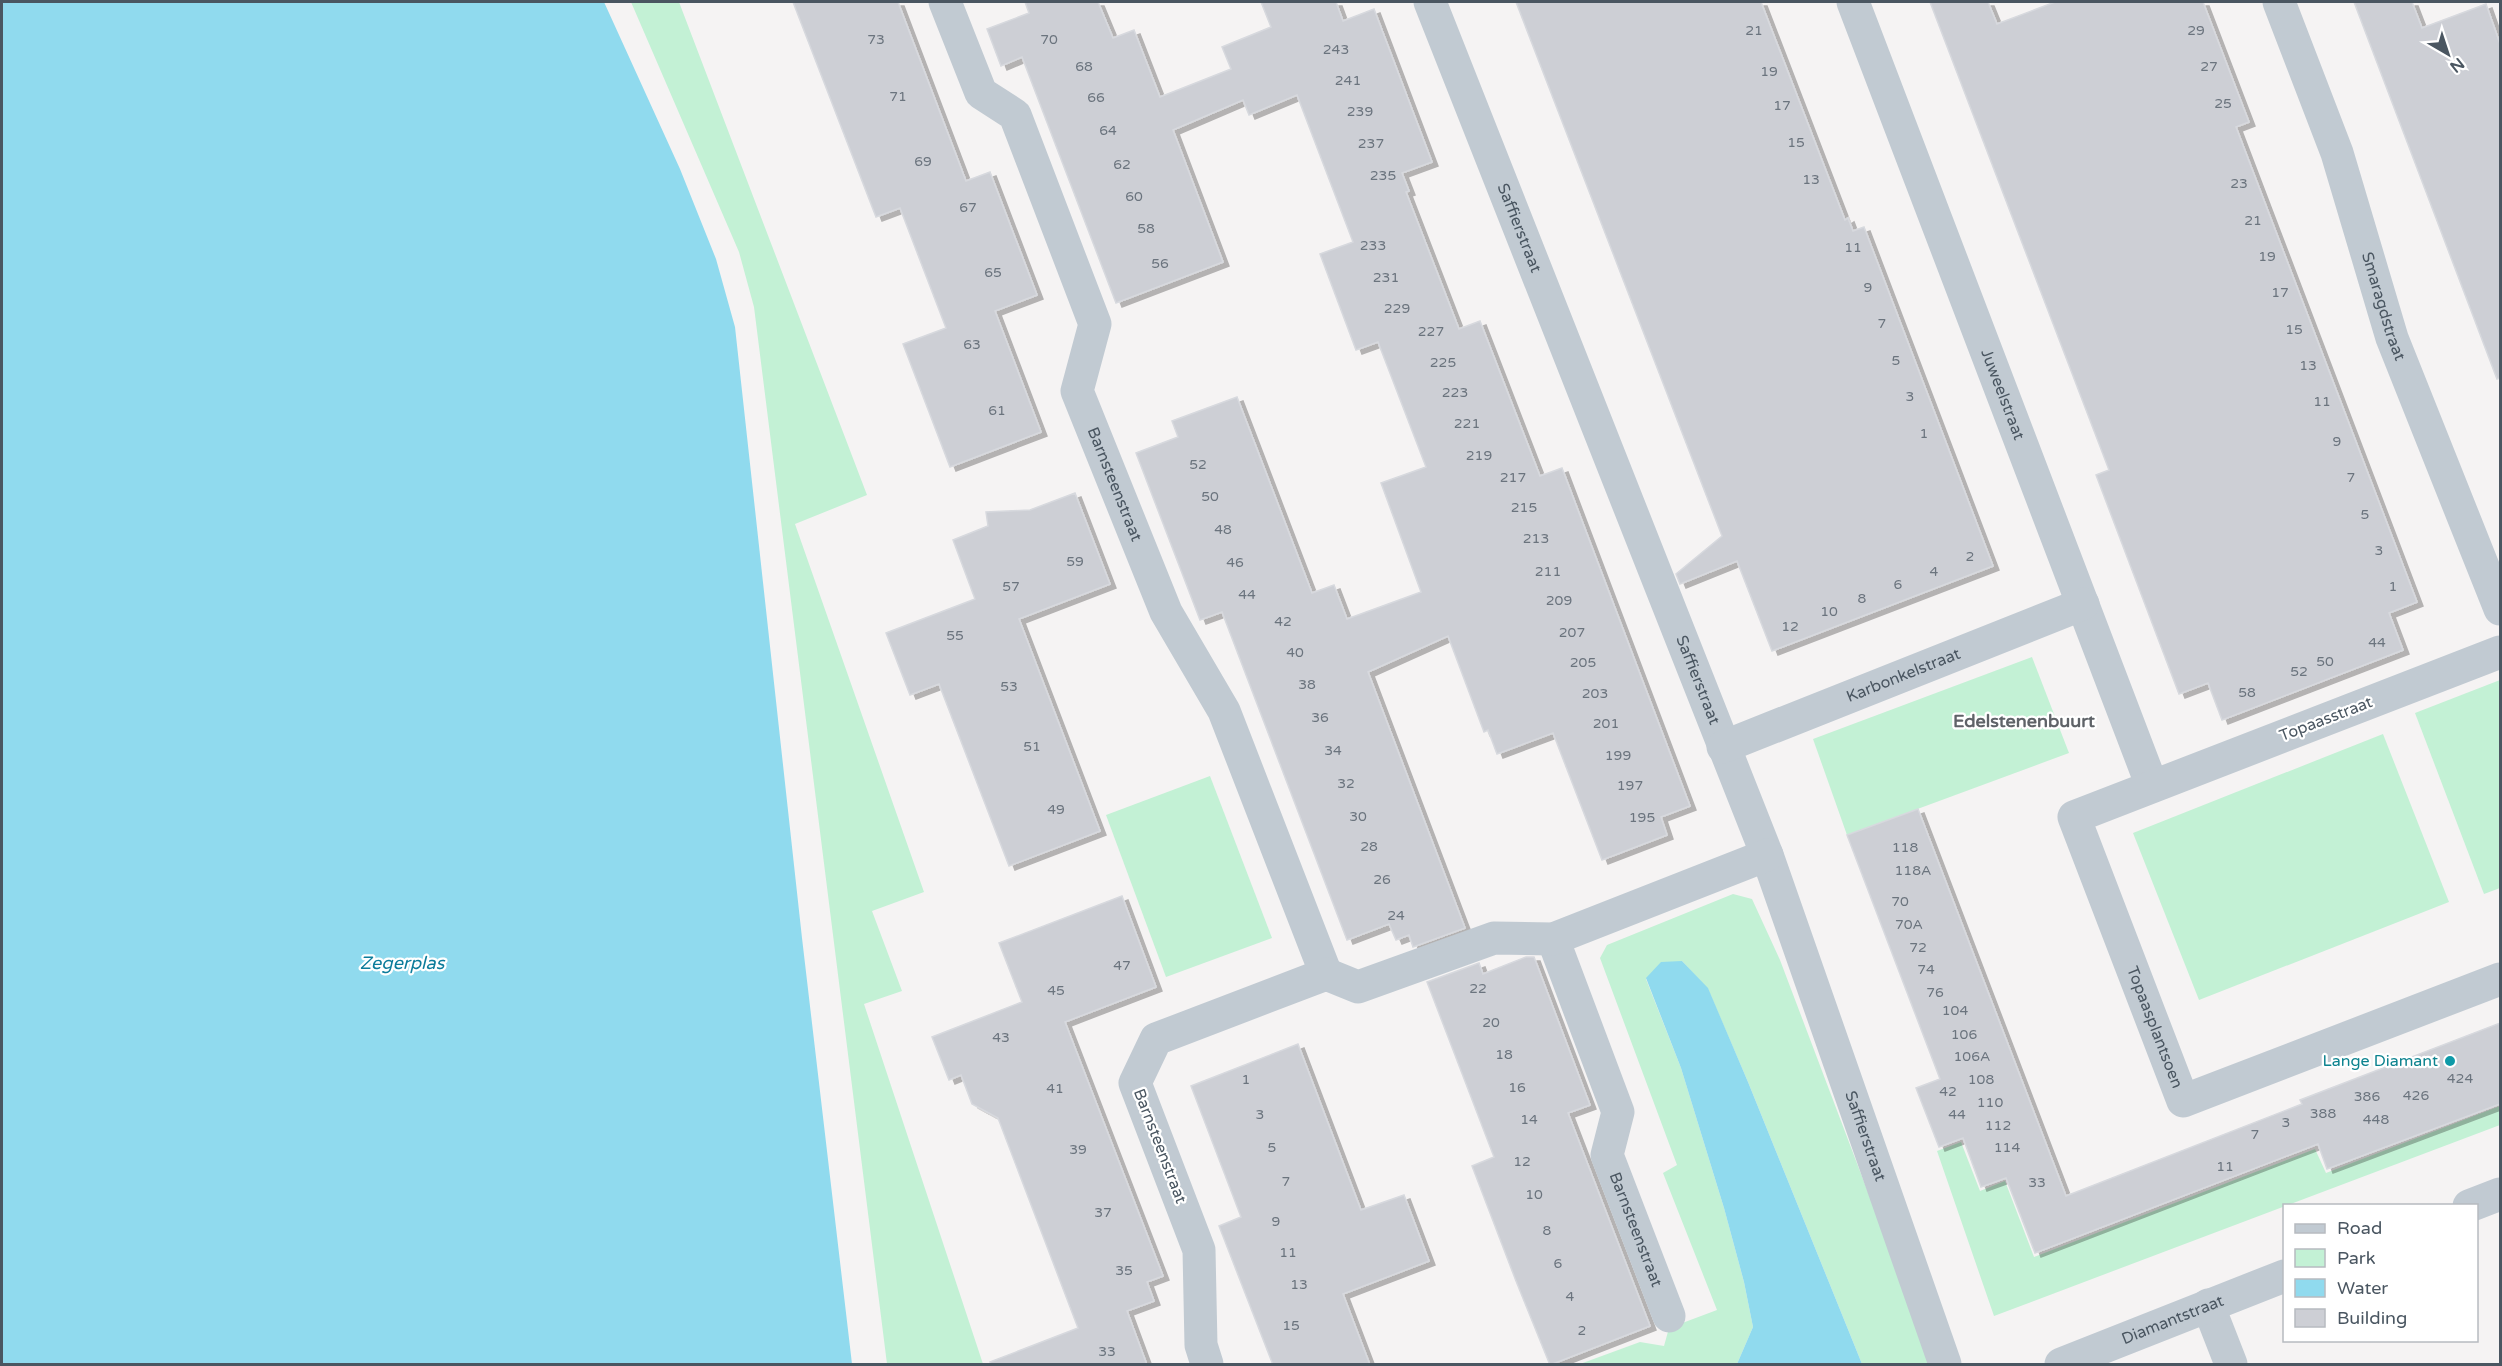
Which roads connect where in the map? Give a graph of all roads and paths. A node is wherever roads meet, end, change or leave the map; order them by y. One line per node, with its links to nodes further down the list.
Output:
1 (945, 2): 12 (street, Barnsteenstraat)
2 (1430, 2): 8 (street, Saffierstraat)
3 (1853, 2): 5 (street, Juweelstraat)
4 (2279, 2): 6 (street, Smaragdstraat)
5 (2083, 604): 8 (street, Karbonkelstraat); 9 (street, Juweelstraat)
6 (2500, 609)
7 (2500, 652): 9 (street, Topaasstraat)
8 (1723, 747): 10 (street, Saffierstraat)
9 (2152, 786): 13 (street, Topaasplantsoen)
10 (1767, 855): 11 (street); 20 (street, Saffierstraat)
11 (1553, 939): 12 (street); 18 (street, Barnsteenstraat)
12 (1326, 974): 19 (street, Barnsteenstraat)
13 (2500, 979)
14 (2500, 1194): 15 (street)
15 (2474, 1204)
16 (2283, 1276): 17 (street, Diamantstraat)
17 (2208, 1305): 21 (street, Diamantstraat); 22 (street)
18 (1669, 1316)
19 (1207, 1365)
20 (1945, 1365)
21 (2061, 1365)
22 (2231, 1365)

